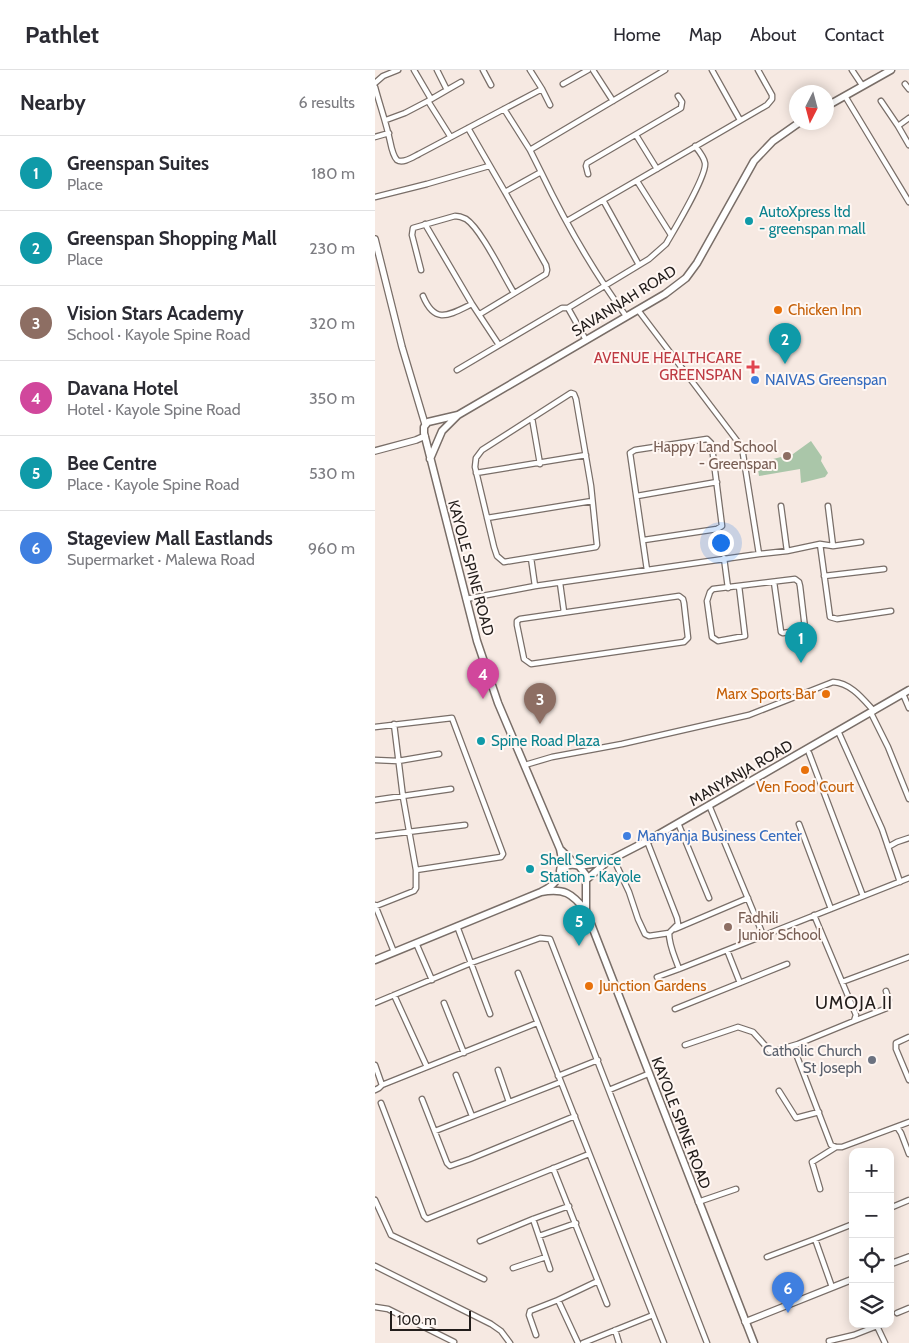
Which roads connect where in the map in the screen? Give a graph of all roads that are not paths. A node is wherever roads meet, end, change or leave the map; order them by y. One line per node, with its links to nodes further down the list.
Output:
1 (398, 70): 14 (street)
2 (414, 70): 25 (street)
3 (437, 70): 22 (street)
4 (483, 70): 17 (street)
5 (530, 70): 20 (street)
6 (588, 70): 15 (street)
7 (593, 70): 26 (street)
8 (665, 70): 26 (street)
9 (712, 70): 33 (street)
10 (758, 70): 33 (street)
11 (852, 70): 18 (street)
12 (891, 70): 18 (main road)
13 (461, 82): 22 (street)
14 (375, 83)
15 (563, 84)
16 (905, 84): 21 (street)
17 (491, 85)
18 (862, 85): 24 (main road)
19 (375, 88): 32 (street)
20 (542, 89): 29 (street); 30 (street)
21 (909, 89)
22 (447, 90): 25 (street)
23 (678, 96): 38 (street)
24 (845, 96): 27 (main road); 53 (street)
25 (430, 100): 32 (street); 39 (street)
26 (613, 101): 43 (street)
27 (834, 102)
28 (881, 102): 34 (street)
29 (550, 105)
30 (504, 109): 35 (street); 43 (street)
31 (909, 118): 34 (street)
32 (386, 120): 37 (street)
33 (740, 120): 42 (street)
34 (898, 126): 41 (street)
35 (468, 128): 39 (street); 44 (street)
36 (789, 129): 65 (main road, SAVANNAH ROAD)
37 (389, 133): 39 (street); 40 (street)
38 (636, 135): 45 (street); 47 (street)
39 (450, 136)
40 (375, 137)
41 (909, 145)
42 (695, 146): 45 (street); 56 (street)
43 (530, 150): 46 (street)
44 (489, 166): 50 (street); 51 (street)
45 (657, 169): 48 (street)
46 (541, 172): 50 (street); 54 (street)
47 (588, 174)
48 (637, 181): 52 (street); 56 (street)
49 (375, 190): 51 (street)
50 (505, 192): 61 (street)
51 (376, 197)
52 (603, 200): 54 (street); 58 (street)
53 (909, 202)
54 (567, 221): 60 (street)
55 (425, 224): 59 (street); 61 (street); 63 (street)
56 (671, 235): 58 (street)
57 (375, 239): 74 (street)
58 (639, 265): 60 (street)
59 (421, 270)
60 (604, 286): 64 (street); 67 (street)
61 (514, 293): 66 (street)
62 (423, 296): 63 (street)
63 (472, 304): 66 (street)
64 (568, 308): 68 (street); 69 (street)
65 (638, 310): 67 (main road, SAVANNAH ROAD); 93 (street)
66 (480, 314): 69 (street)
67 (626, 316): 68 (main road, SAVANNAH ROAD)
68 (586, 340): 71 (main road, SAVANNAH ROAD)
69 (499, 345): 70 (street)
70 (457, 370)
71 (458, 415): 73 (main road, SAVANNAH ROAD); 75 (main road, SAVANNAH ROAD)
72 (532, 418): 78 (street); 80 (street); 81 (street)
73 (435, 421): 74 (main road); 75 (main road)
74 (425, 424): 76 (main road)
75 (440, 434): 76 (main road); 79 (main road)
76 (425, 436): 77 (street); 79 (main road, KAYOLE SPINE ROAD)
77 (375, 451)
78 (586, 456): 80 (street); 84 (street)
79 (430, 459): 104 (main road, KAYOLE SPINE ROAD)
80 (540, 464): 81 (street)
81 (476, 473): 87 (street)
82 (717, 482): 83 (street); 83 (street); 88 (street)
83 (637, 496): 88 (street)
84 (592, 501): 87 (street); 94 (street)
85 (781, 506): 92 (street)
86 (828, 506): 91 (street)
87 (487, 518): 94 (street)
88 (644, 540): 97 (street)
89 (861, 542): 91 (street)
90 (820, 544): 91 (street); 92 (street); 98 (street)
91 (833, 546)
92 (787, 551): 93 (street)
93 (759, 554): 95 (street)
94 (531, 558): 101 (street)
95 (724, 558): 97 (street); 103 (street)
96 (885, 569): 98 (street)
97 (647, 570): 100 (street)
98 (824, 576): 105 (street)
99 (774, 582): 99 (street); 102 (street)
100 (560, 583): 101 (street); 106 (street)
101 (535, 586): 104 (street)
102 (739, 586): 103 (street); 103 (street)
103 (728, 588)
104 (466, 599): 117 (main road, KAYOLE SPINE ROAD)
105 (891, 611)
106 (564, 612): 106 (street)
107 (906, 692): 108 (street); 109 (main road, MANYANJA ROAD)
108 (909, 708)
109 (872, 712): 112 (main road, MANYANJA ROAD); 117 (street); 120 (street)
110 (394, 724): 111 (street); 116 (street); 135 (street)
111 (375, 727)
112 (838, 731): 122 (main road, MANYANJA ROAD); 130 (street)
113 (809, 753): 142 (street)
114 (439, 754): 116 (street)
115 (375, 760): 116 (street)
116 (398, 761): 119 (street)
117 (525, 765): 131 (main road, KAYOLE SPINE ROAD)
118 (451, 789): 119 (street)
119 (403, 797): 121 (street); 126 (street)
120 (909, 799)
121 (375, 800)
122 (709, 805): 123 (main road, MANYANJA ROAD); 144 (street)
123 (678, 823): 129 (main road, MANYANJA ROAD); 143 (street)
124 (799, 824): 146 (street)
125 (465, 825): 126 (street)
126 (409, 832): 127 (street); 135 (street)
127 (375, 836)
128 (909, 838): 130 (street)
129 (647, 841): 132 (main road, MANYANJA ROAD); 150 (street)
130 (888, 847): 139 (street)
131 (560, 849): 134 (main road); 136 (main road)
132 (617, 857): 133 (main road, MANYANJA ROAD); 150 (street)
133 (608, 861): 134 (main road); 138 (main road, MANYANJA ROAD)
134 (577, 865): 136 (main road); 138 (main road)
135 (416, 870): 145 (street)
136 (559, 873): 140 (main road); 141 (main road)
137 (909, 878): 139 (street)
138 (587, 882): 141 (main road); 147 (main road)
139 (900, 882): 142 (street)
140 (541, 892): 141 (main road); 149 (main road)
141 (566, 892): 147 (main road)
142 (863, 896): 146 (street)
143 (709, 898)
144 (748, 898): 150 (street); 151 (street)
145 (375, 906): 154 (street)
146 (831, 909): 148 (street)
147 (586, 911): 181 (main road, KAYOLE SPINE ROAD)
148 (814, 915): 151 (street); 163 (street)
149 (457, 926): 152 (main road); 157 (street)
150 (671, 931): 159 (street)
151 (763, 935): 153 (street)
152 (417, 943): 154 (main road); 162 (street)
153 (727, 950): 159 (street); 164 (street)
154 (394, 952): 156 (main road)
155 (909, 957): 163 (street)
156 (375, 960)
157 (471, 963): 162 (street); 170 (street); 177 (street)
158 (787, 964): 164 (street)
159 (679, 969): 161 (street)
160 (518, 973): 172 (street)
161 (657, 976)
162 (432, 980): 166 (street)
163 (842, 982): 171 (street)
164 (740, 983): 169 (street)
165 (886, 991): 171 (street)
166 (394, 995): 167 (street); 179 (street)
167 (375, 1003)
168 (445, 1003): 176 (street)
169 (675, 1009)
170 (491, 1014)
171 (854, 1021): 175 (street)
172 (537, 1023): 176 (street); 183 (street)
173 (909, 1037): 184 (street)
174 (685, 1045): 175 (street)
175 (793, 1046): 193 (street)
176 (464, 1053): 179 (street)
177 (598, 1060): 183 (street); 188 (street)
178 (375, 1065): 186 (street)
179 (427, 1067): 186 (street)
180 (497, 1070): 191 (street)
181 (648, 1074): 188 (street); 207 (main road, KAYOLE SPINE ROAD)
182 (455, 1075): 194 (street)
183 (558, 1076): 185 (street)
184 (909, 1080)
185 (561, 1082): 191 (street); 195 (street)
186 (382, 1085): 187 (street)
187 (375, 1090)
188 (609, 1090): 245 (street)
189 (779, 1091): 193 (street)
190 (423, 1099): 198 (street)
191 (509, 1102): 194 (street)
192 (381, 1103): 202 (street)
193 (819, 1112): 199 (street)
194 (472, 1116): 198 (street)
195 (575, 1116): 198 (street); 200 (street)
196 (909, 1122): 197 (street)
197 (897, 1127): 199 (street); 201 (street)
198 (435, 1131)
199 (836, 1147): 204 (street)
200 (589, 1154): 202 (street); 232 (street)
201 (909, 1154)
202 (553, 1168): 208 (street)
203 (736, 1189): 207 (street)
204 (820, 1189)
205 (375, 1200): 223 (street)
206 (909, 1200): 209 (street)
207 (698, 1202): 233 (main road, KAYOLE SPINE ROAD)
208 (569, 1206): 210 (street); 211 (street)
209 (894, 1206)
210 (533, 1219): 213 (street); 215 (street)
211 (576, 1223): 213 (street); 224 (street)
212 (849, 1226): 214 (street)
213 (539, 1236): 216 (street)
214 (815, 1240): 217 (street); 226 (street)
215 (480, 1241)
216 (545, 1257): 221 (street); 222 (street)
217 (767, 1257)
218 (909, 1257): 219 (street)
219 (894, 1263)
220 (375, 1266): 240 (street)
221 (513, 1268)
222 (550, 1269)
223 (484, 1279)
224 (598, 1281): 227 (street); 228 (street)
225 (849, 1281): 226 (street)
226 (832, 1288): 233 (street)
227 (558, 1300): 237 (street); 241 (street)
228 (607, 1304)
229 (375, 1306): 239 (street)
230 (909, 1308): 231 (street)
231 (897, 1312)
232 (653, 1315): 236 (street); 244 (street)
233 (745, 1322): 246 (main road, KAYOLE SPINE ROAD)
234 (870, 1328): 238 (street)
235 (878, 1328): 247 (street)
236 (615, 1330): 242 (street); 243 (street)
237 (536, 1335)
238 (829, 1341)
239 (454, 1342)
240 (510, 1343)
241 (578, 1343)
242 (583, 1343)
243 (619, 1343)
244 (664, 1343)
245 (707, 1343)
246 (754, 1343)
247 (885, 1343)

